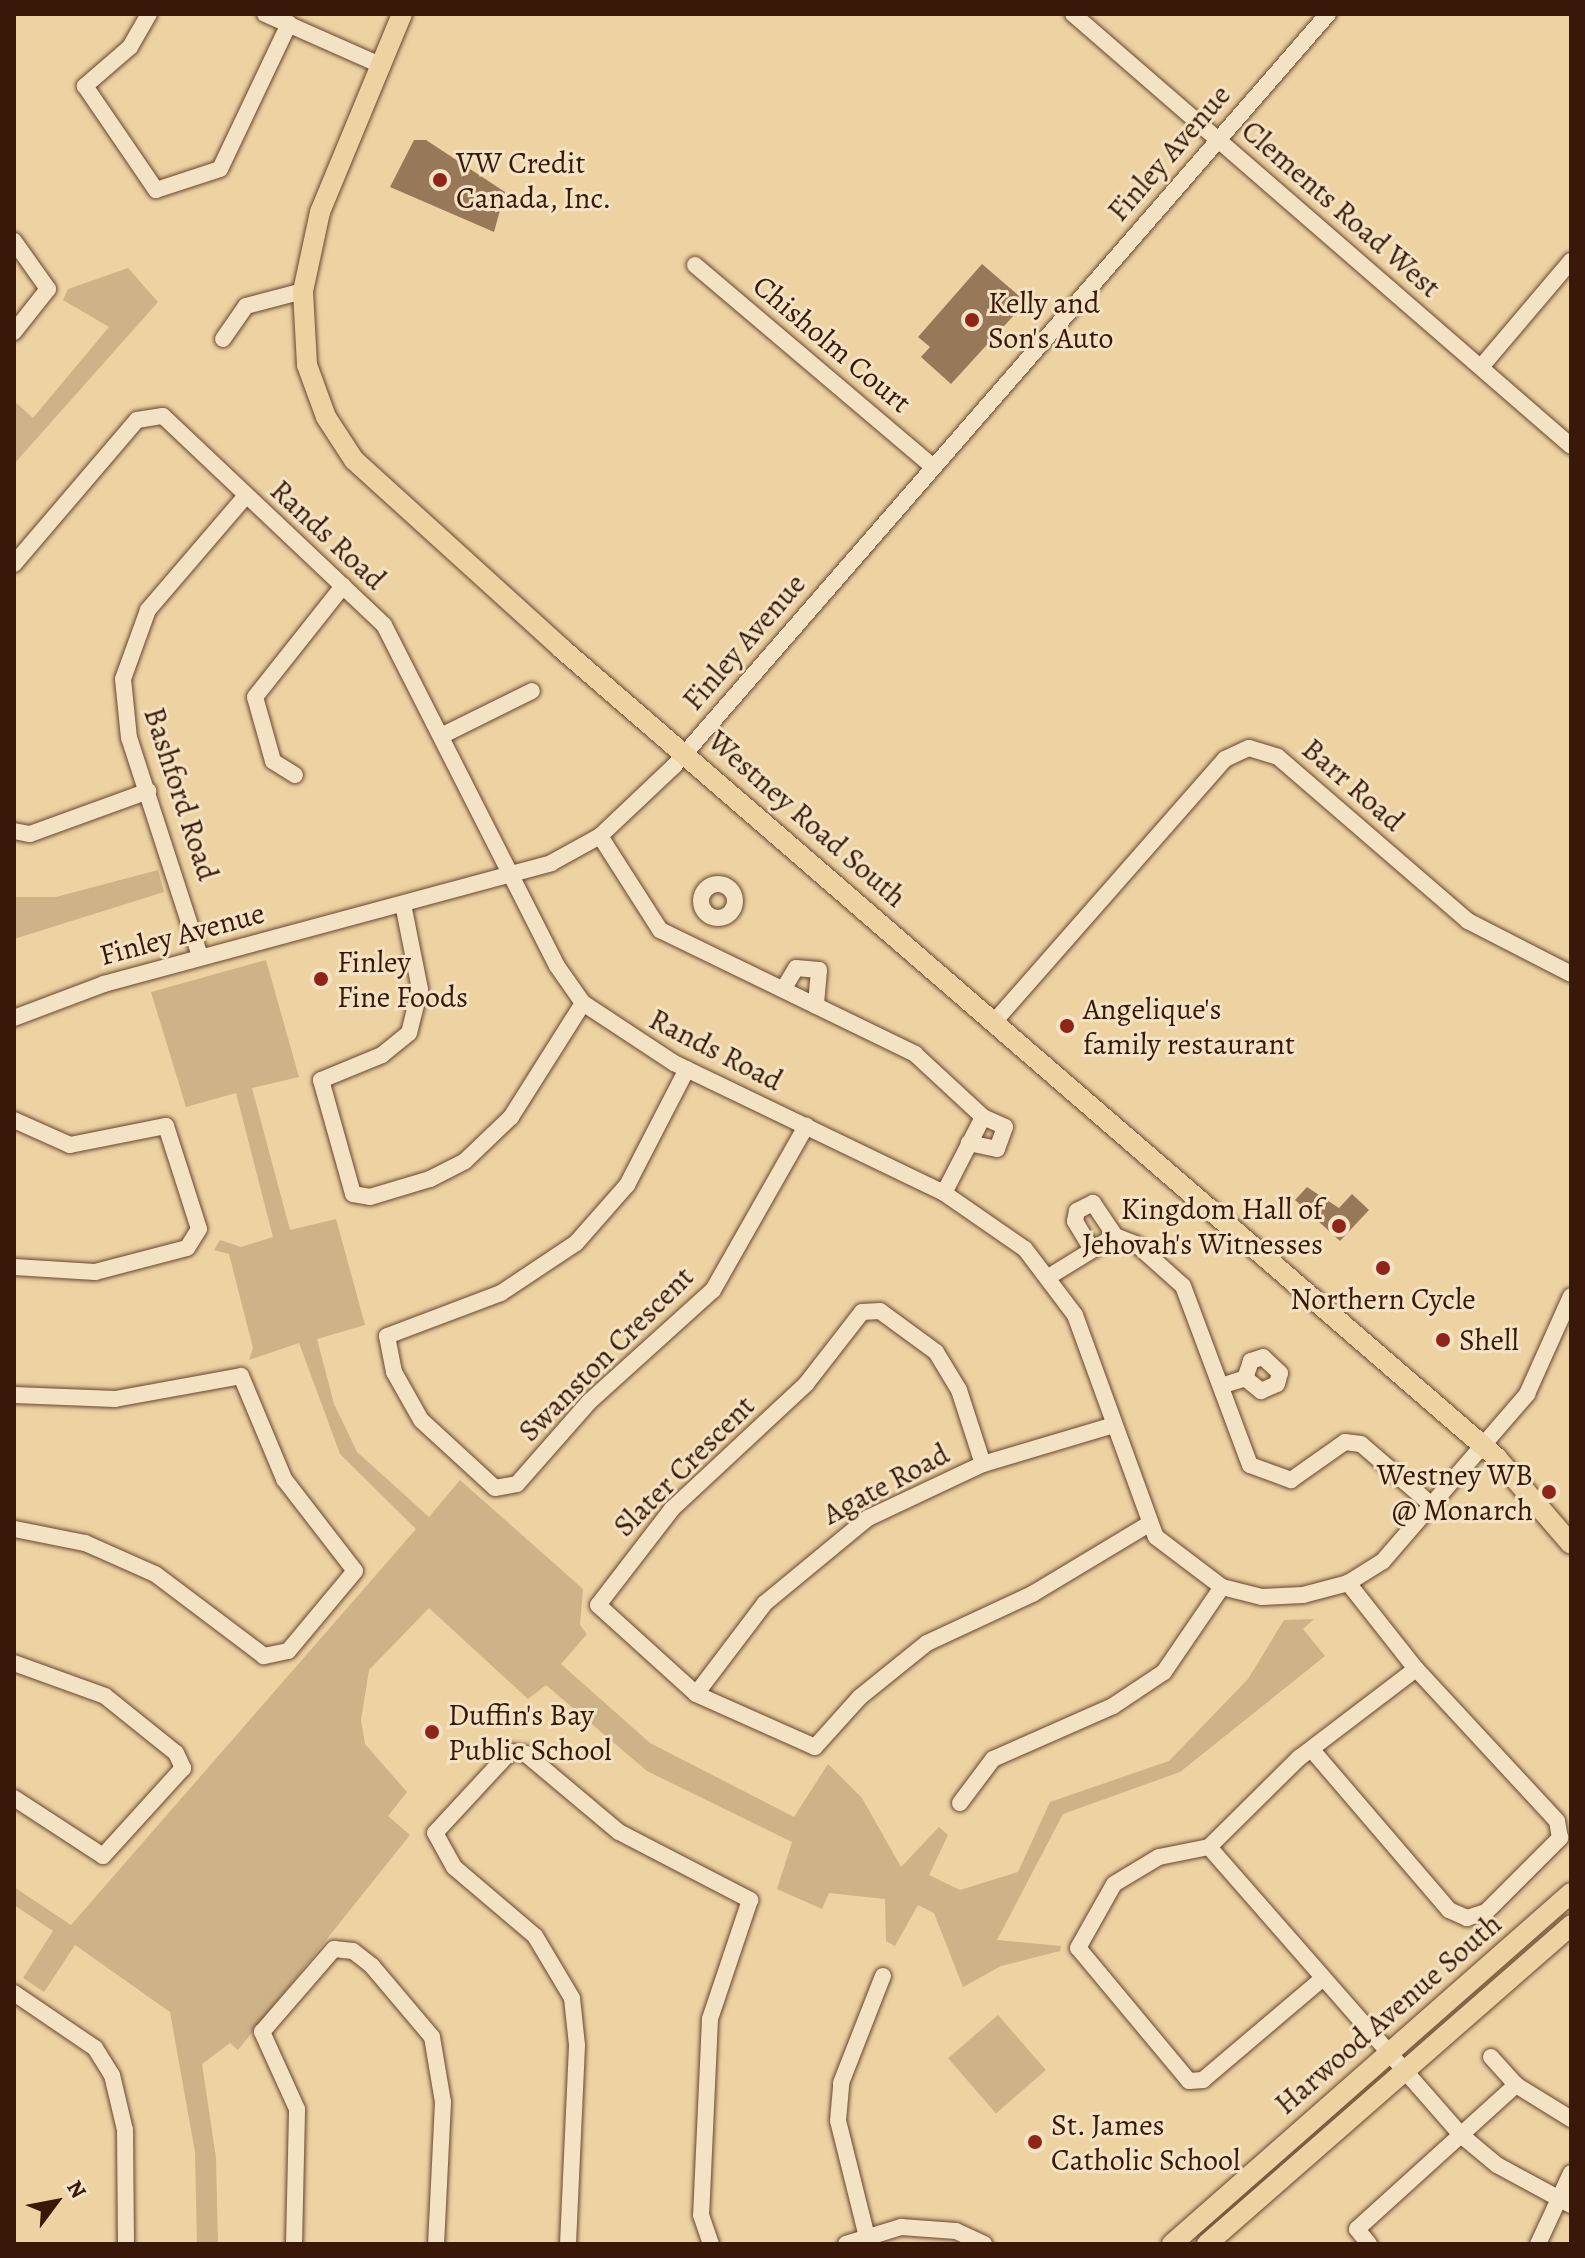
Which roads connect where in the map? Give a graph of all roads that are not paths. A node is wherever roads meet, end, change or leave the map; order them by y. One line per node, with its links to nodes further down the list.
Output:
1 (149, 14): 6 (street)
2 (265, 14): 6 (street)
3 (402, 14): 7 (main road, Westney Road South)
4 (1073, 14): 8 (street, Clements Road West)
5 (1328, 14): 8 (street, Finley Avenue)
6 (289, 24): 7 (street)
7 (380, 65): 12 (main road, Westney Road South)
8 (1219, 140): 15 (street, Clements Road West); 17 (street, Finley Avenue)
9 (14, 241): 13 (street)
10 (1571, 261): 15 (street)
11 (695, 265): 17 (street, Chisholm Court)
12 (303, 291): 14 (street); 23 (main road, Westney Road South)
13 (14, 332)
14 (223, 339)
15 (1481, 367): 16 (street, Clements Road West)
16 (1571, 446)
17 (933, 467): 23 (street, Finley Avenue)
18 (245, 497): 19 (street, Rands Road); 20 (street, Rands Road); 25 (street, Bashford Road)
19 (14, 564)
20 (343, 586): 22 (street, Rands Road); 24 (street)
21 (532, 691): 22 (street)
22 (443, 735): 28 (street, Rands Road)
23 (685, 753): 27 (street, Finley Avenue); 38 (main road, Westney Road South)
24 (295, 775)
25 (148, 791): 26 (street); 32 (street, Bashford Road)
26 (14, 831)
27 (600, 836): 28 (street, Finley Avenue); 31 (street)
28 (511, 874): 29 (street, Finley Avenue); 35 (street, Rands Road)
29 (403, 904): 32 (street, Finley Avenue); 35 (street)
30 (708, 918): 31 (street)
31 (697, 945): 34 (street)
32 (200, 956): 37 (street, Finley Avenue)
33 (1571, 974): 38 (street, Barr Road)
34 (784, 988): 36 (street); 36 (street)
35 (583, 1003): 39 (street, Rands Road)
36 (816, 1006): 40 (street)
37 (14, 1018)
38 (994, 1022): 54 (main road, Westney Road South)
39 (687, 1069): 42 (street, Rands Road); 42 (street, Swanston Crescent)
40 (983, 1117): 43 (street); 43 (street)
41 (14, 1120): 47 (street)
42 (806, 1126): 44 (street, Rands Road)
43 (969, 1143): 44 (street)
44 (944, 1193): 48 (street, Rands Road)
45 (1115, 1236): 46 (street); 46 (street); 51 (street)
46 (1091, 1248): 48 (street)
47 (14, 1267)
48 (1050, 1276): 53 (street, Rands Road)
49 (1571, 1296): 54 (street, Rands Road)
50 (1245, 1378): 51 (street)
51 (1221, 1386): 56 (street)
52 (14, 1395): 58 (street)
53 (1114, 1425): 55 (street, Agate Road); 57 (street, Rands Road)
54 (1484, 1449): 56 (street, Rands Road); 59 (main road, Westney Road South)
55 (983, 1464): 64 (street, Agate Road); 64 (street, Slater Crescent)
56 (1434, 1507): 60 (street, Rands Road)
57 (1149, 1524): 61 (street, Rands Road); 64 (street, Slater Crescent)
58 (14, 1529)
59 (1571, 1544)
60 (1348, 1583): 61 (street, Rands Road); 63 (street)
61 (1222, 1587): 67 (street)
62 (14, 1663): 66 (street)
63 (1416, 1669): 65 (street); 65 (street)
64 (696, 1694)
65 (1312, 1750): 68 (street)
66 (14, 1798)
67 (960, 1803)
68 (1209, 1847): 72 (street); 72 (street)
69 (1571, 1893): 74 (main road, Harwood Avenue South)
70 (1571, 1925): 76 (main road, Harwood Avenue South)
71 (883, 1976): 82 (street)
72 (1322, 1979): 74 (street)
73 (14, 1993): 83 (street)
74 (1388, 2053): 76 (street); 90 (main road, Harwood Avenue South)
75 (1491, 2057): 77 (street)
76 (1405, 2072): 79 (street); 91 (main road, Harwood Avenue South)
77 (1516, 2085): 78 (street); 79 (street)
78 (1571, 2119)
79 (1461, 2135): 81 (street); 92 (street)
80 (1571, 2173): 81 (street)
81 (1564, 2201): 93 (street)
82 (866, 2233): 88 (street); 89 (street)
83 (126, 2244)
84 (294, 2244): 85 (street)
85 (436, 2244)
86 (568, 2244): 87 (street)
87 (711, 2244)
88 (846, 2244)
89 (984, 2244)
90 (1172, 2244)
91 (1207, 2244)
92 (1369, 2244)
93 (1538, 2244)

